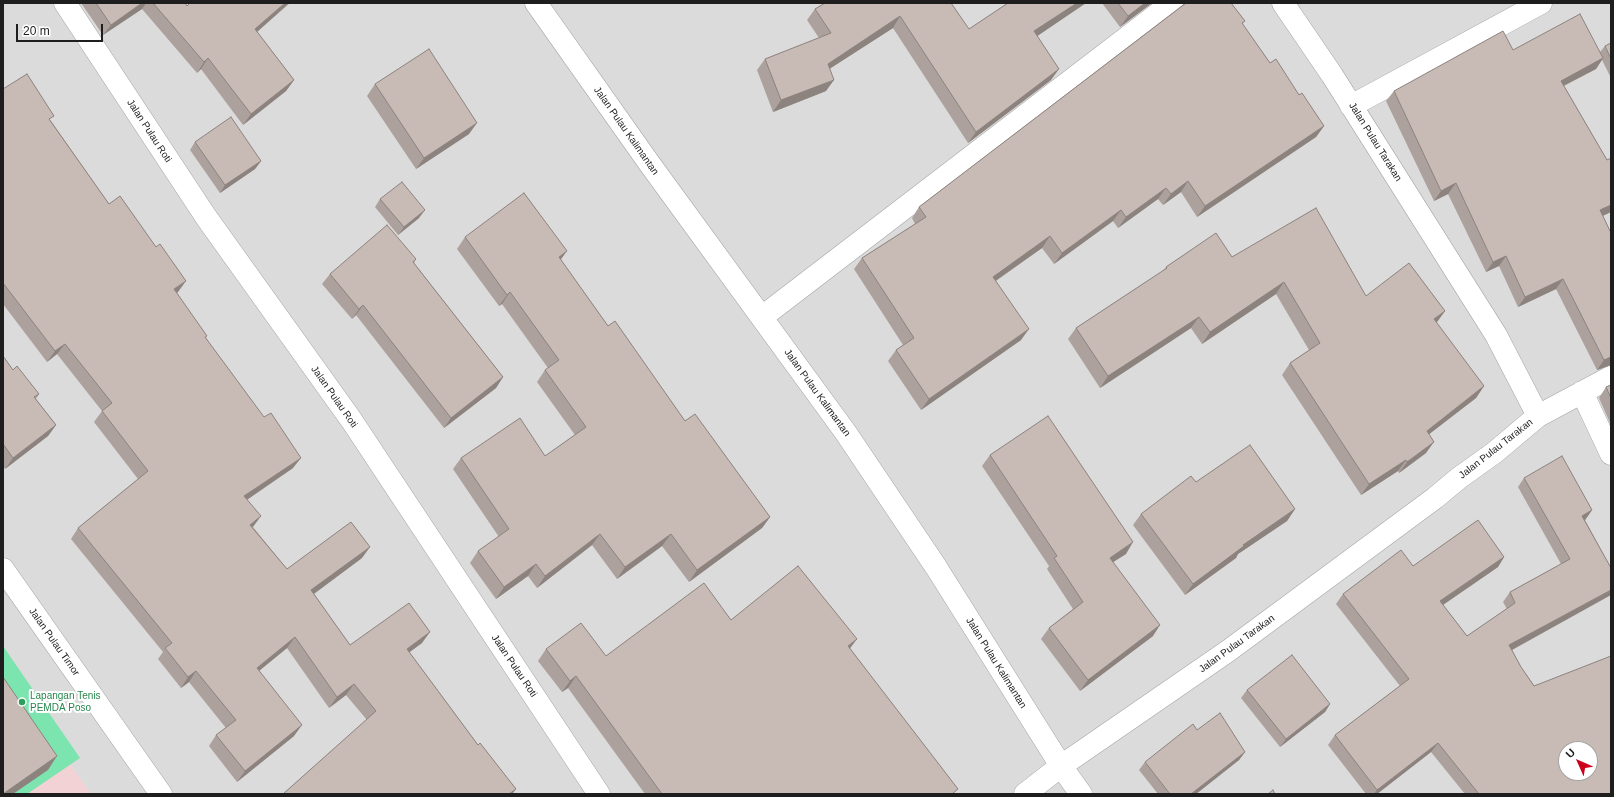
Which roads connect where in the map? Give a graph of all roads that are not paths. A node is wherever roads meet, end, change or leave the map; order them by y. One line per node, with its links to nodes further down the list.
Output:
1 (65, 3): 15 (street, Jalan Pulau Roti)
2 (536, 3): 7 (street, Jalan Pulau Kalimantan)
3 (1172, 3): 7 (street)
4 (1283, 3): 6 (street, Jalan Pulau Tarakan)
5 (1541, 3): 6 (street)
6 (1351, 106): 10 (street, Jalan Pulau Tarakan)
7 (762, 317): 13 (street, Jalan Pulau Kalimantan)
8 (1611, 377): 9 (street)
9 (1582, 392): 10 (street); 11 (street)
10 (1538, 416): 13 (street, Jalan Pulau Tarakan)
11 (1611, 454)
12 (3, 569): 14 (street, Jalan Pulau Timor)
13 (1061, 766): 16 (street, Jalan Pulau Tarakan); 17 (street, Jalan Pulau Kalimantan)
14 (161, 794)
15 (599, 794)
16 (1025, 794)
17 (1081, 794)

